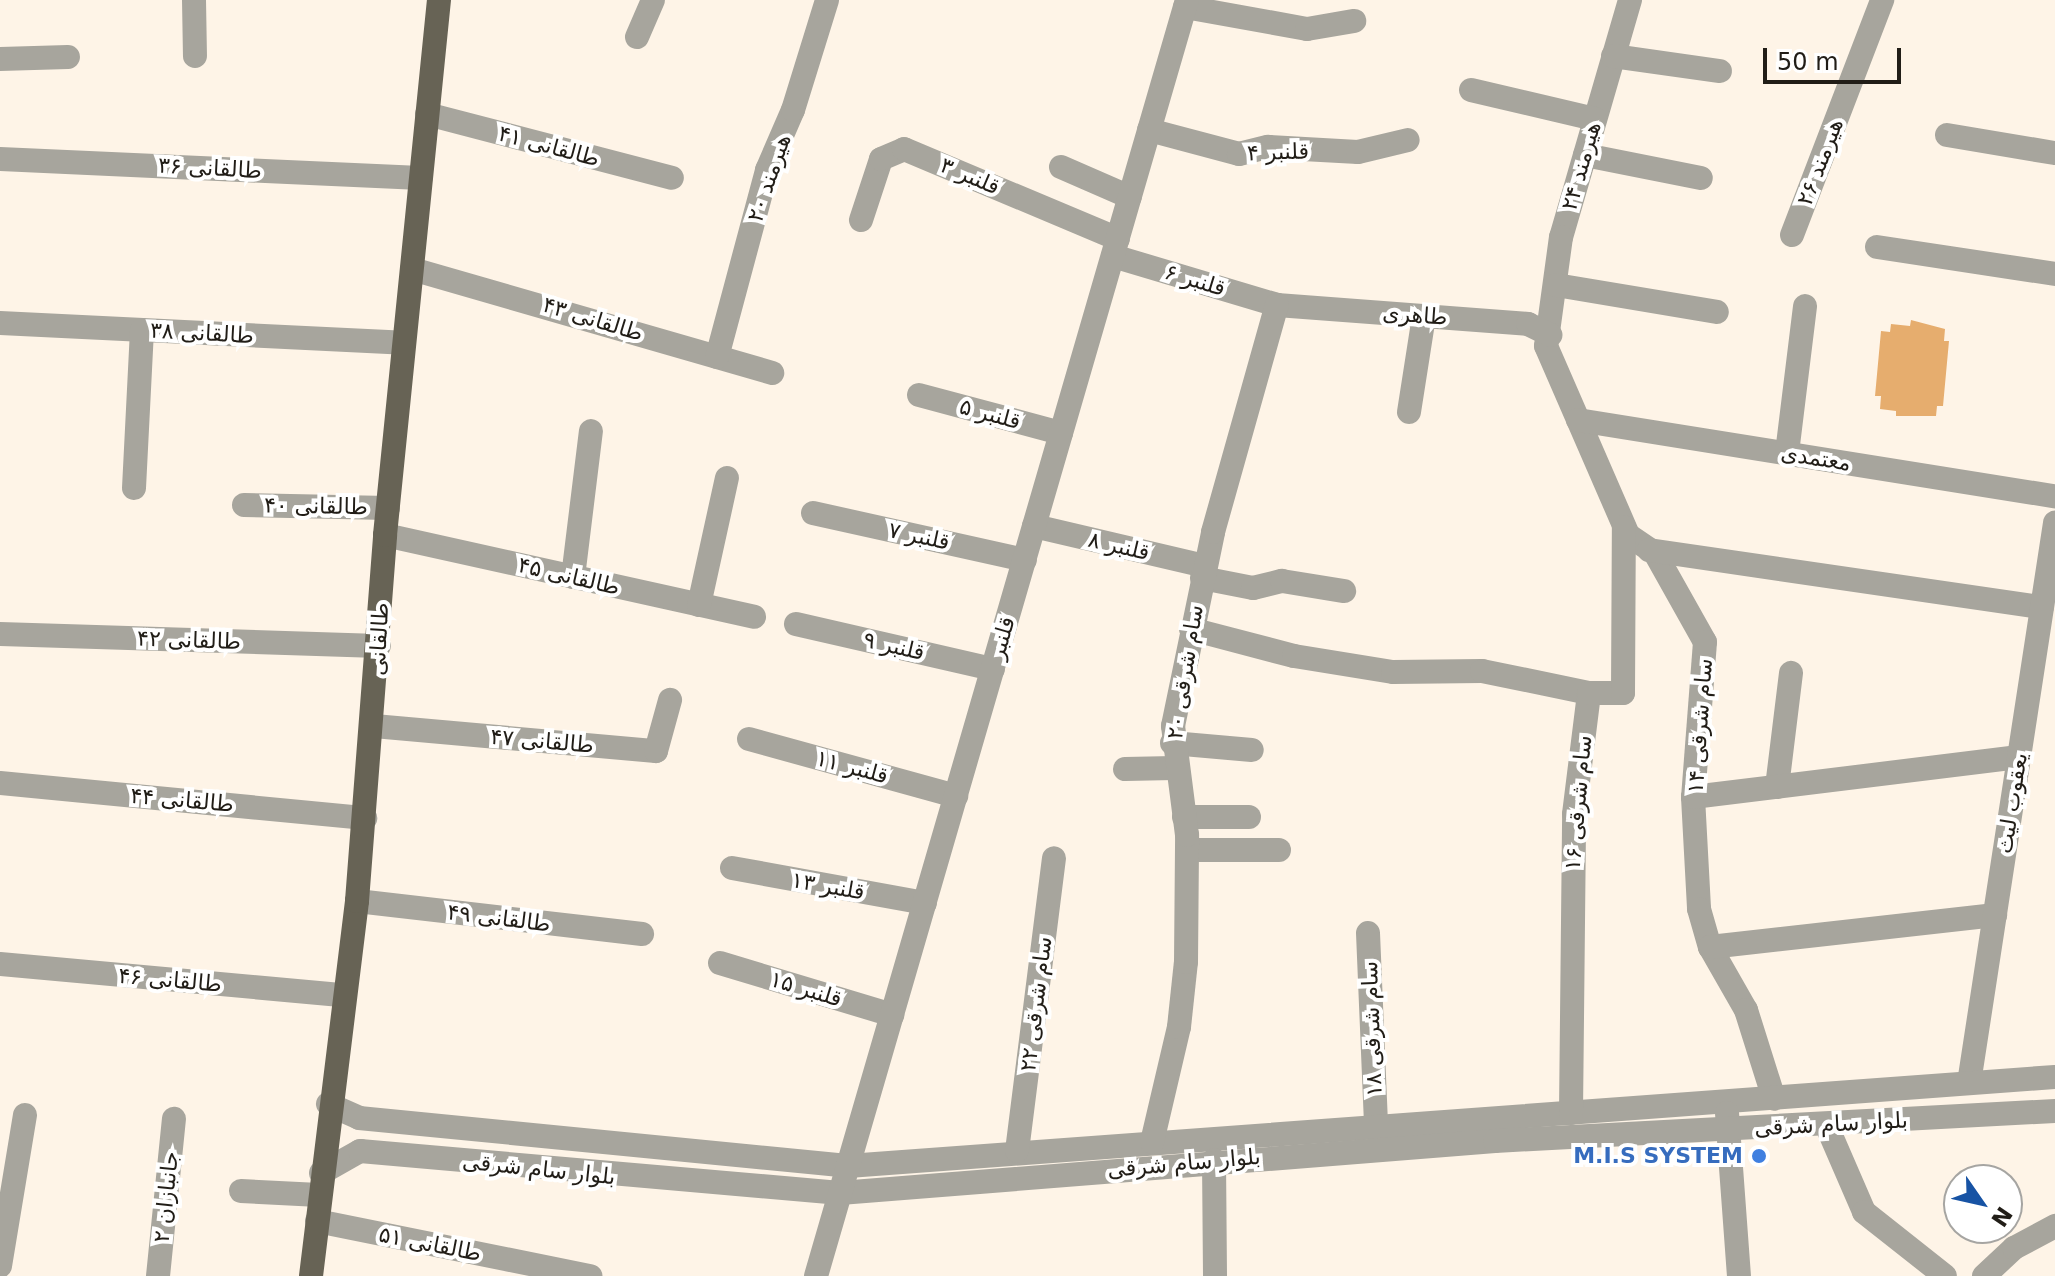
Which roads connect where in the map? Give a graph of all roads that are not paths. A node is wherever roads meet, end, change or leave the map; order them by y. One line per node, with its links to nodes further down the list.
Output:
1 (194, 0): 10 (street)
2 (439, 0): 16 (main road, طالقانی)
3 (653, 0): 9 (street)
4 (827, 0): 44 (street, هیرمند ۲۰)
5 (1630, 0): 11 (street, هیرمند ۲۴)
6 (1882, 0): 30 (street, هیرمند ۲۶)
7 (1186, 4): 8 (street); 18 (street, قلنبر)
8 (1354, 21)
9 (637, 37)
10 (195, 56)
11 (1613, 56): 14 (street); 17 (street, هیرمند ۲۴)
12 (68, 57): 13 (street)
13 (0, 59)
14 (1720, 71)
15 (1471, 90): 17 (street)
16 (427, 114): 25 (main road, طالقانی); 26 (street, طالقانی ۴۱)
17 (1595, 119): 22 (street, هیرمند ۲۴)
18 (1149, 130): 20 (street, قلنبر ۴); 28 (street, قلنبر)
19 (1947, 135): 21 (street)
20 (1408, 140)
21 (2055, 153)
22 (1585, 155): 27 (street); 35 (street, هیرمند ۲۴)
23 (0, 159): 25 (street, طالقانی ۳۶)
24 (1061, 167): 28 (street)
25 (421, 178): 33 (main road, طالقانی)
26 (672, 178)
27 (1701, 178)
28 (1130, 197): 31 (street, قلنبر)
29 (861, 220): 31 (street, قلنبر ۳)
30 (1792, 235)
31 (1115, 247): 36 (street, قلنبر ۶); 50 (street, قلنبر)
32 (1877, 247): 34 (street)
33 (412, 269): 43 (main road, طالقانی); 44 (street, طالقانی ۴۳)
34 (2055, 274)
35 (1556, 285): 38 (street); 42 (street, هیرمند ۲۴)
36 (1277, 305): 39 (street, طاهری); 64 (street, سام شرقی ۲۰)
37 (1805, 306): 51 (street)
38 (1717, 312)
39 (1424, 316): 42 (street, طاهری); 47 (street)
40 (0, 323): 41 (street, طالقانی ۳۸)
41 (142, 330): 43 (street, طالقانی ۳۸); 53 (street)
42 (1551, 335): 48 (street, سام شرقی ۱۴)
43 (404, 343): 56 (main road, طالقانی)
44 (717, 357): 45 (street, طالقانی ۴۳)
45 (772, 373)
46 (919, 395): 50 (street, قلنبر ۵)
47 (1409, 412)
48 (1578, 420): 51 (street, معتمدی); 60 (street, سام شرقی ۱۴)
49 (591, 431): 65 (street)
50 (1061, 433): 59 (street, قلنبر)
51 (1787, 453): 54 (street, معتمدی)
52 (727, 478): 67 (street)
53 (134, 488)
54 (2055, 496)
55 (244, 505): 56 (street, طالقانی ۴۰)
56 (388, 508): 61 (main road, طالقانی)
57 (813, 513): 63 (street, قلنبر ۷)
58 (2055, 523): 68 (street, یعقوب لیث)
59 (1034, 526): 63 (street, قلنبر); 64 (street, قلنبر ۸)
60 (1624, 527): 62 (street, سام شرقی ۱۴); 76 (street)
61 (385, 535): 65 (street, طالقانی ۴۵); 73 (main road, طالقانی)
62 (1649, 550): 68 (street); 88 (street, سام شرقی ۱۴)
63 (1025, 560): 74 (street, قلنبر)
64 (1203, 572): 66 (street, قلنبر ۸); 71 (street, سام شرقی ۲۰)
65 (573, 577): 67 (street, طالقانی ۴۵)
66 (1344, 591)
67 (699, 605): 69 (street, طالقانی ۴۵)
68 (2042, 607): 82 (street, یعقوب لیث)
69 (754, 617)
70 (796, 624): 74 (street, قلنبر ۹)
71 (1191, 629): 76 (street); 80 (street, سام شرقی ۲۰)
72 (0, 634): 73 (street, طالقانی ۴۲)
73 (379, 646): 78 (main road, طالقانی)
74 (993, 669): 87 (street, قلنبر)
75 (1791, 673): 86 (street)
76 (1589, 693): 112 (street, سام شرقی ۱۶)
77 (670, 700): 78 (street, طالقانی ۴۷)
78 (374, 726): 91 (main road, طالقانی)
79 (749, 739): 87 (street, قلنبر ۱۱)
80 (1172, 743): 81 (street); 83 (street, سام شرقی ۲۰)
81 (1252, 750)
82 (2019, 757): 86 (street); 98 (street, یعقوب لیث)
83 (1174, 768): 84 (street); 89 (street, سام شرقی ۲۰)
84 (1125, 769)
85 (0, 783): 91 (street, طالقانی ۴۴)
86 (1777, 787): 88 (street)
87 (956, 796): 97 (street, قلنبر)
88 (1693, 797): 101 (street, سام شرقی ۱۴)
89 (1184, 817): 90 (street); 92 (street, سام شرقی ۲۰)
90 (1249, 817)
91 (365, 818): 96 (main road, طالقانی)
92 (1188, 850): 93 (street); 118 (street, سام شرقی ۲۰)
93 (1279, 850)
94 (1054, 858): 119 (street, سام شرقی ۲۲)
95 (732, 868): 97 (street, قلنبر ۱۳)
96 (357, 901): 100 (street, طالقانی ۴۹); 104 (main road, طالقانی)
97 (925, 903): 105 (street, قلنبر)
98 (1995, 915): 101 (street); 107 (street, یعقوب لیث)
99 (1368, 933): 116 (street, سام شرقی ۱۸)
100 (642, 934)
101 (1710, 947): 108 (street, سام شرقی ۱۴)
102 (720, 963): 105 (street, قلنبر ۱۵)
103 (0, 964): 104 (street, طالقانی ۴۶)
104 (341, 995): 110 (main road, طالقانی)
105 (892, 1015): 121 (street, قلنبر)
106 (2055, 1077): 107 (street, بلوار سام شرقی)
107 (1969, 1083): 108 (street, بلوار سام شرقی)
108 (1774, 1099): 109 (street, بلوار سام شرقی)
109 (1727, 1103): 112 (street, بلوار سام شرقی); 117 (street)
110 (328, 1104): 121 (street, بلوار سام شرقی); 122 (main road, طالقانی)
111 (2055, 1111): 115 (street, بلوار سام شرقی)
112 (1571, 1113): 116 (street, بلوار سام شرقی)
113 (25, 1115): 127 (street)
114 (174, 1119): 128 (street, جانبازان ۲)
115 (1826, 1124): 117 (street, بلوار سام شرقی); 134 (street)
116 (1376, 1126): 118 (street, بلوار سام شرقی)
117 (1728, 1129): 120 (street, بلوار سام شرقی); 133 (street)
118 (1152, 1142): 119 (street, بلوار سام شرقی)
119 (1017, 1151): 121 (street, بلوار سام شرقی)
120 (1214, 1160): 124 (street, بلوار سام شرقی); 132 (street)
121 (848, 1166): 124 (street, قلنبر)
122 (320, 1184): 123 (street); 124 (street, بلوار سام شرقی); 125 (main road, طالقانی)
123 (241, 1191)
124 (840, 1193): 131 (street, قلنبر)
125 (317, 1221): 129 (main road, طالقانی); 130 (street, طالقانی ۵۱)
126 (2055, 1226): 135 (street)
127 (0, 1266)
128 (158, 1276)
129 (311, 1276)
130 (591, 1276)
131 (816, 1276)
132 (1215, 1276)
133 (1739, 1276)
134 (1945, 1276)
135 (1984, 1276)

